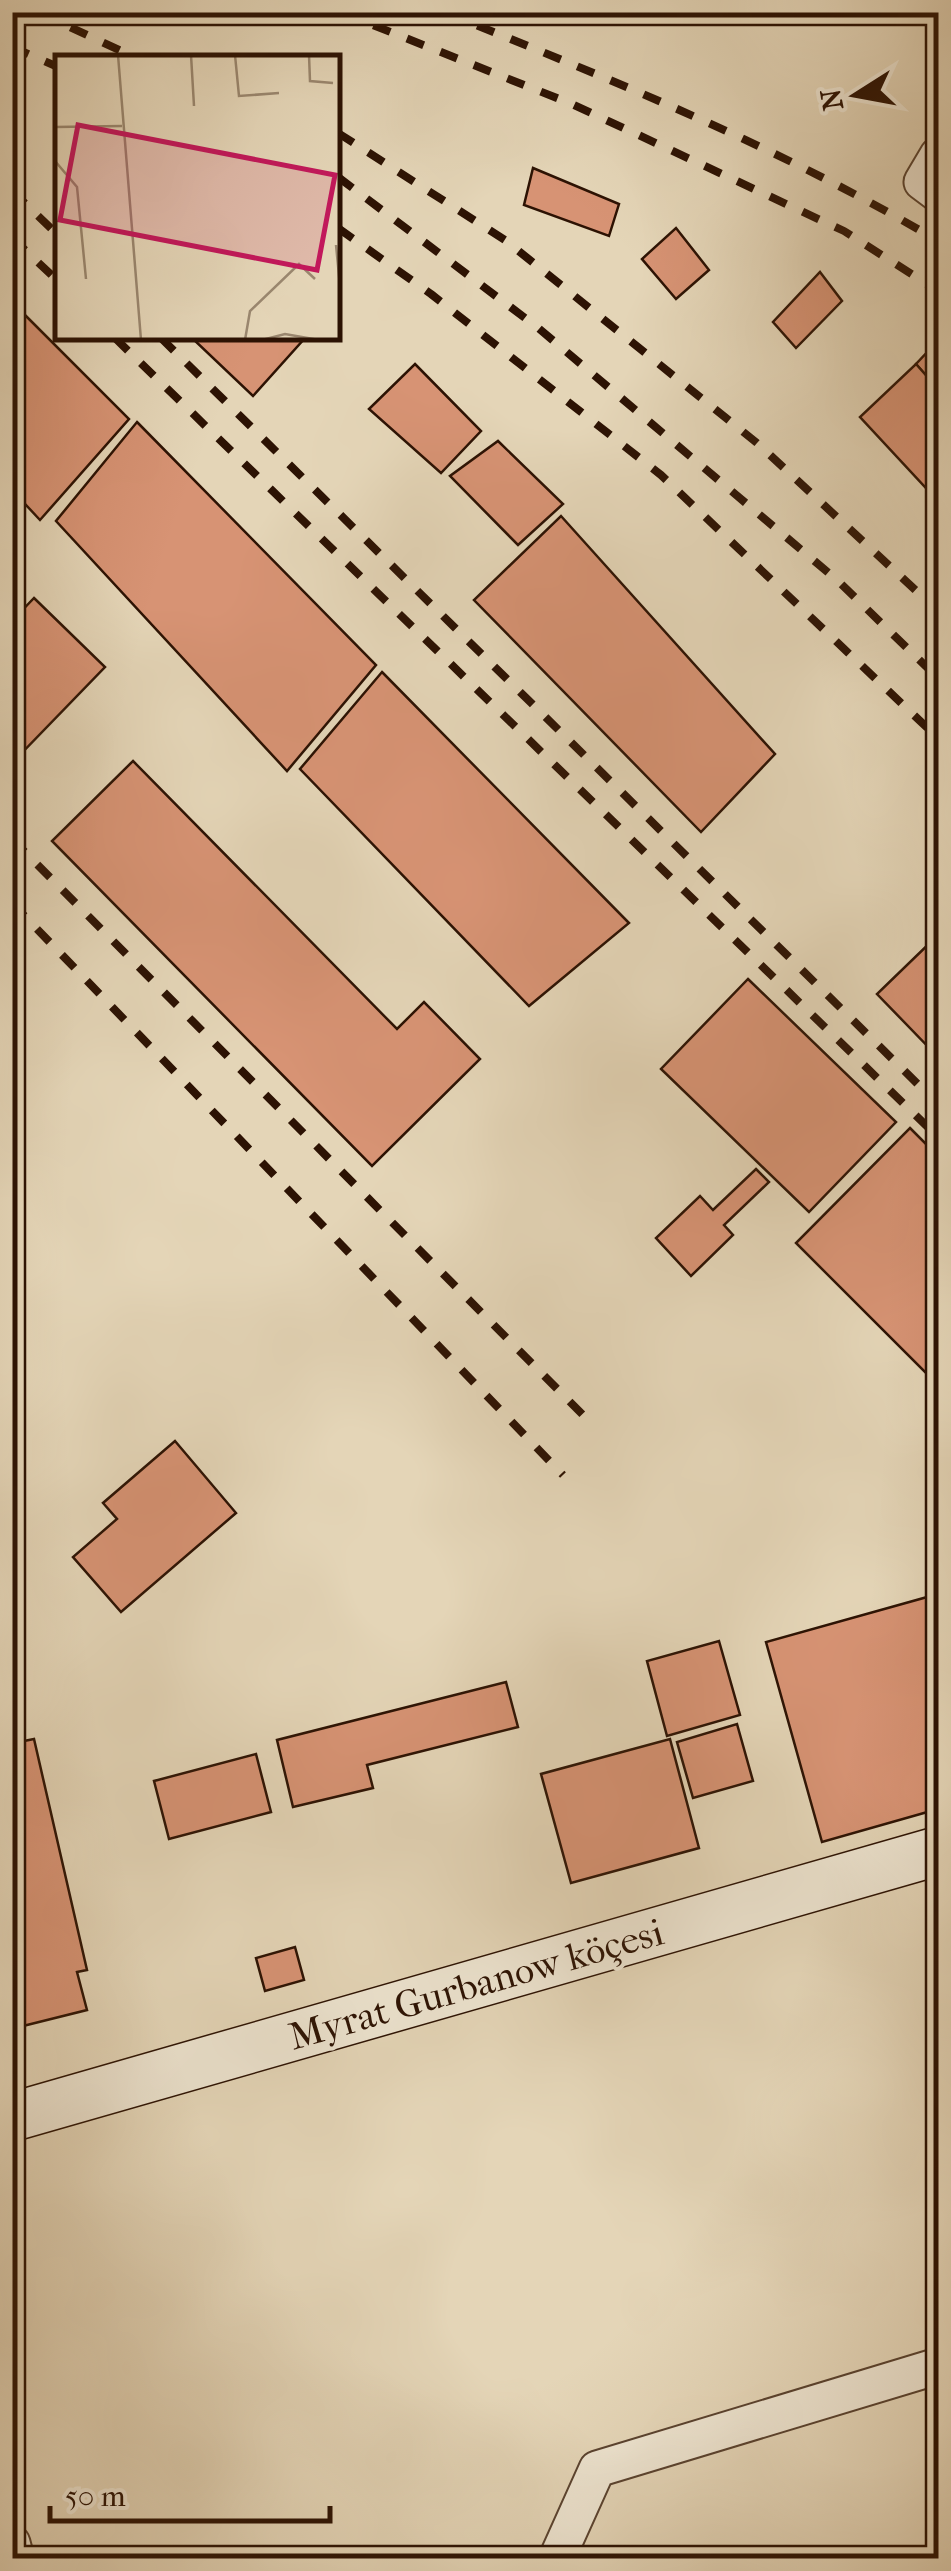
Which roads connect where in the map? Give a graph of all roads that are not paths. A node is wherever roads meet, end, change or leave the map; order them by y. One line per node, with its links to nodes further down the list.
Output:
1 (938, 155): 2 (street)
2 (938, 194)
3 (938, 1851): 4 (street, Myrat Gurbanow köçesi)
4 (12, 2118)
5 (938, 2366): 8 (street)
6 (12, 2543): 7 (street)
7 (16, 2558)
8 (557, 2558)

